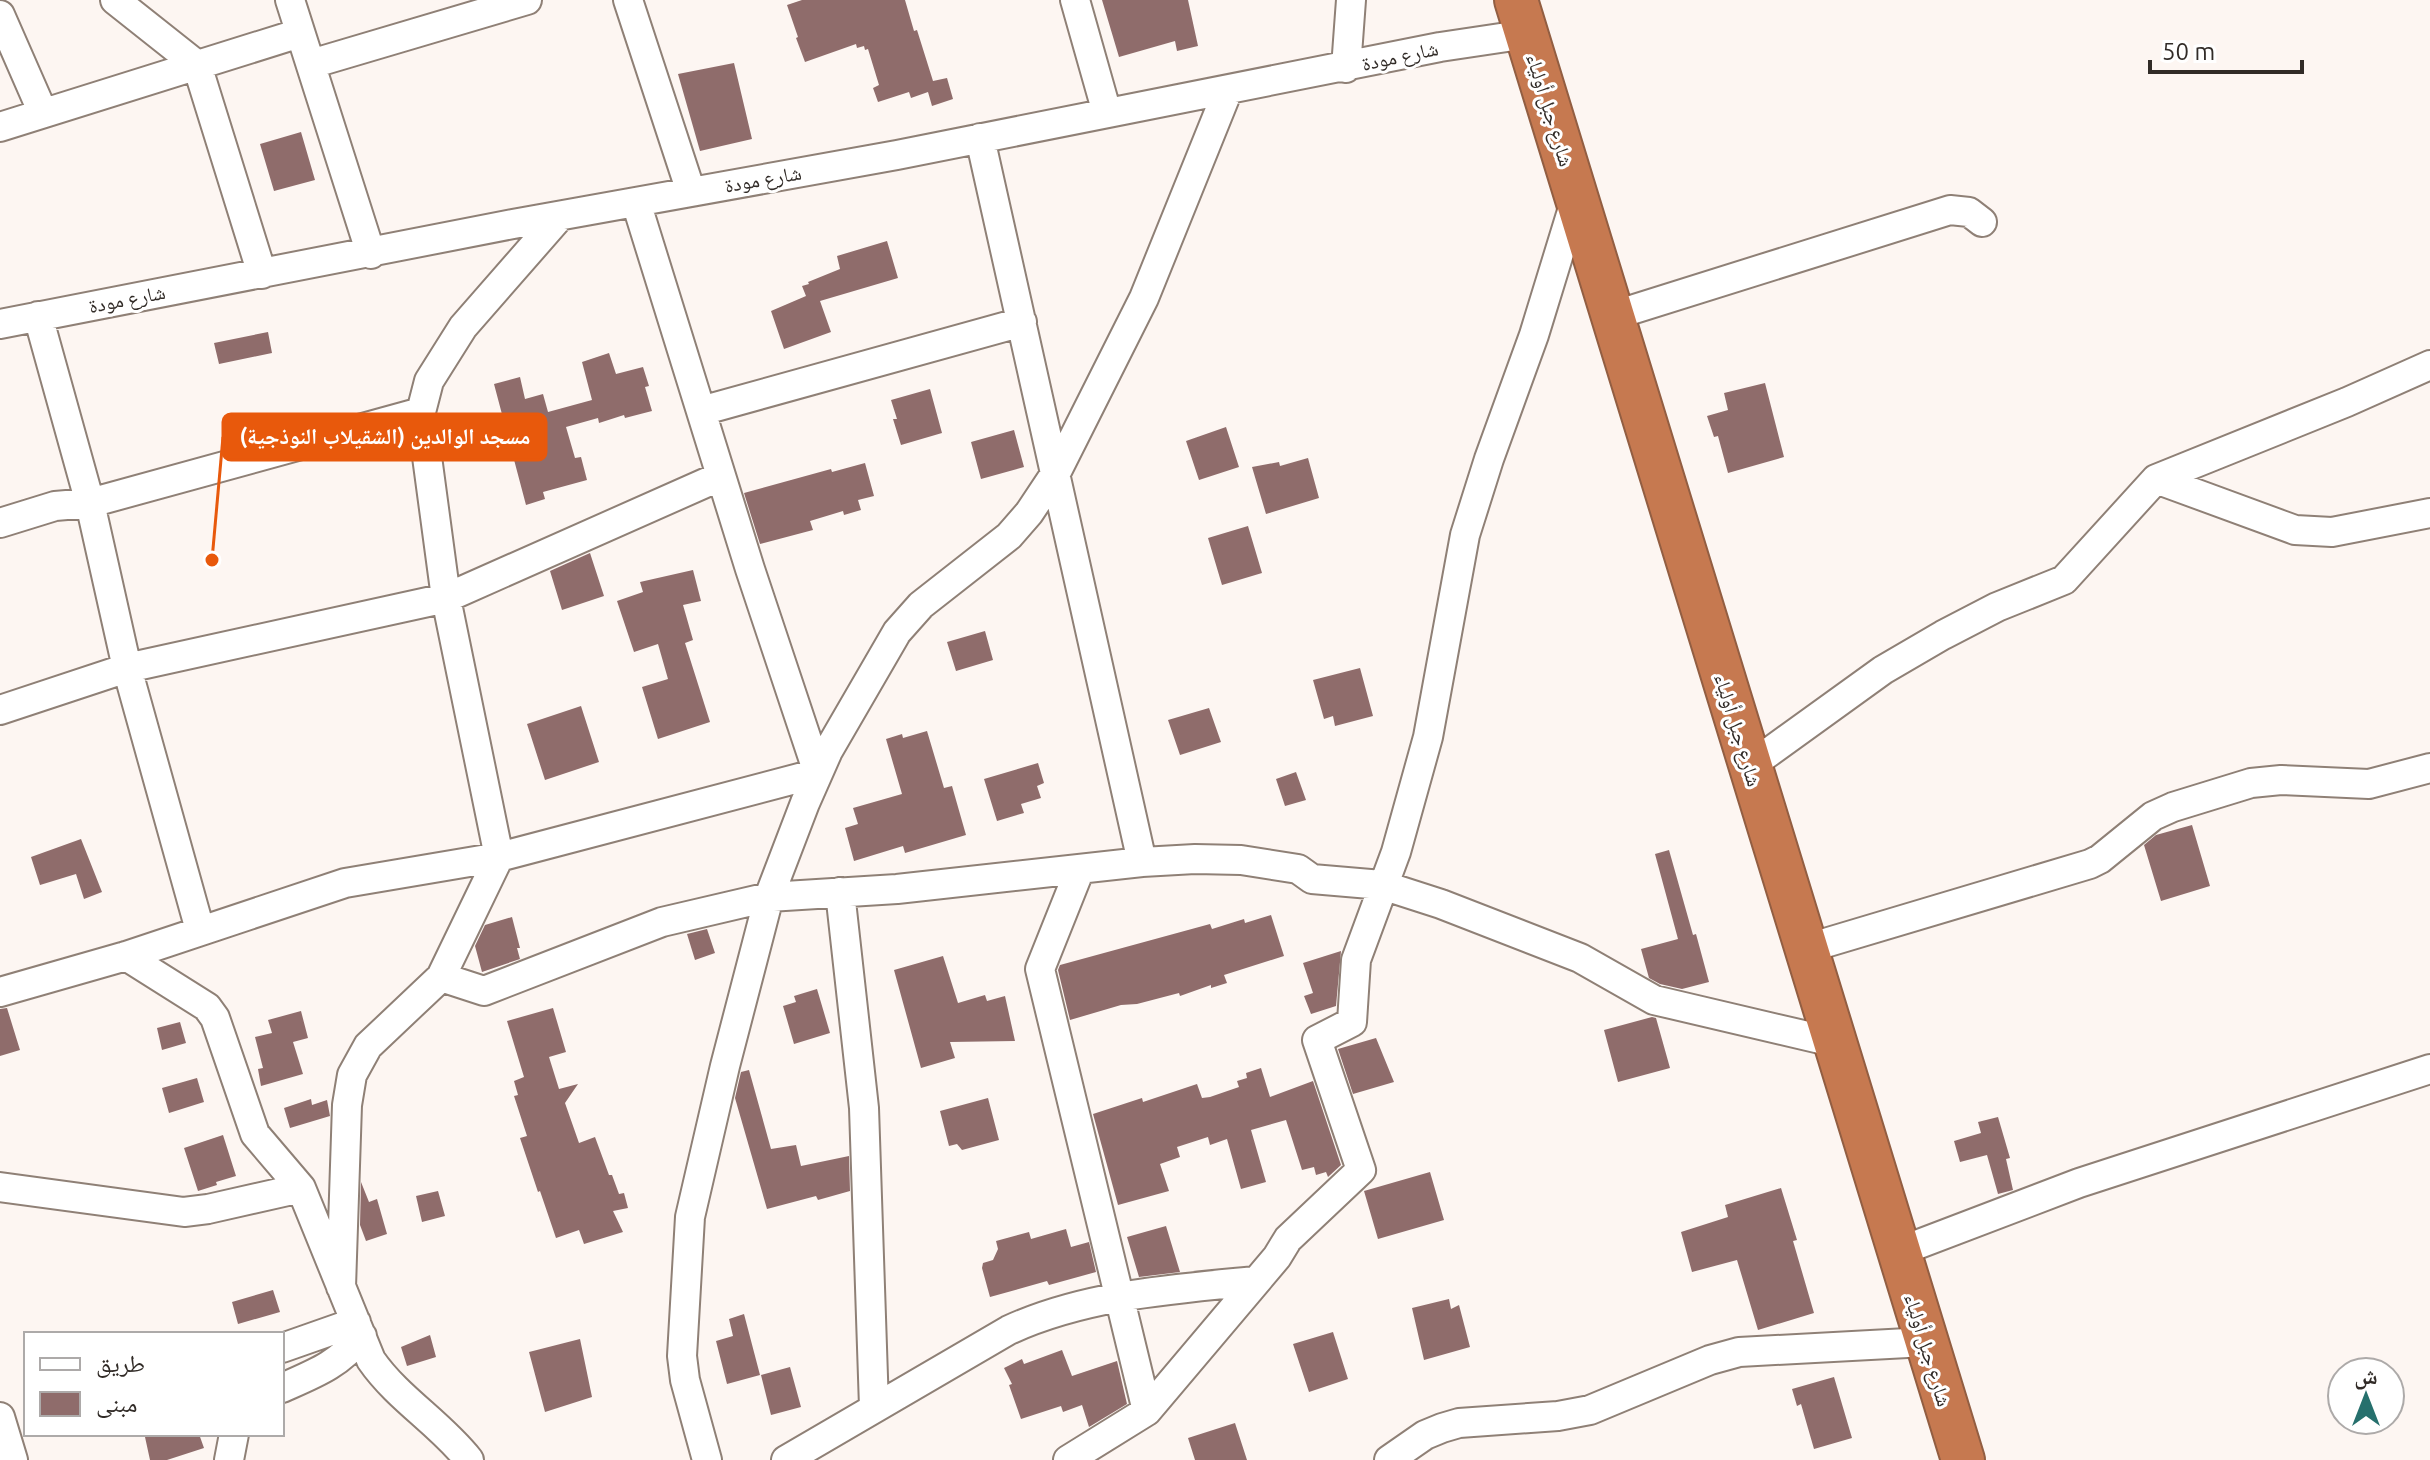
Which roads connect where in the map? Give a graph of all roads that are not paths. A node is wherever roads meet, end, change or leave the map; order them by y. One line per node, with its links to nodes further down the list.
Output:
1 (115, 0): 12 (street)
2 (290, 0): 10 (street)
3 (527, 0): 7 (street)
4 (628, 0): 19 (street)
5 (1075, 0): 16 (street)
6 (1351, 0): 13 (street)
7 (436, 12): 11 (street)
8 (0, 15): 15 (street)
9 (1521, 17): 13 (street, شارع مودة); 20 (highway, شارع جبل أولياء)
10 (300, 33): 11 (street); 12 (street)
11 (311, 64): 24 (street)
12 (197, 65): 15 (street); 25 (street)
13 (1346, 68): 14 (street, شارع مودة)
14 (1228, 90): 16 (street, شارع مودة); 33 (street)
15 (43, 113): 17 (street)
16 (1107, 113): 18 (street, شارع مودة)
17 (0, 127)
18 (980, 138): 19 (street, شارع مودة); 28 (street)
19 (691, 192): 21 (street, شارع مودة)
20 (1576, 198): 27 (highway, شارع جبل أولياء); 48 (street)
21 (636, 202): 22 (street, شارع مودة); 31 (street)
22 (560, 216): 24 (street, شارع مودة); 32 (street)
23 (1982, 222): 27 (street)
24 (371, 254): 25 (street, شارع مودة)
25 (262, 274): 26 (street, شارع مودة)
26 (38, 316): 29 (street, شارع مودة); 36 (street)
27 (1612, 316): 42 (highway, شارع جبل أولياء)
28 (1022, 322): 31 (street); 33 (street)
29 (0, 324)
30 (2430, 365): 35 (street)
31 (701, 411): 34 (street)
32 (421, 412): 36 (street); 39 (street)
33 (1057, 471): 44 (street); 46 (street)
34 (721, 476): 39 (street); 44 (street)
35 (2156, 479): 37 (street); 42 (street)
36 (90, 503): 38 (street); 40 (street)
37 (2430, 513)
38 (0, 523)
39 (446, 598): 40 (street); 45 (street)
40 (127, 668): 41 (street); 51 (street)
41 (0, 710)
42 (1750, 766): 52 (highway, شارع جبل أولياء)
43 (2430, 768): 52 (street)
44 (818, 773): 45 (street); 50 (street)
45 (499, 857): 51 (street); 54 (street)
46 (1142, 862): 47 (street); 48 (street)
47 (1080, 869): 49 (street); 63 (street)
48 (1382, 885): 56 (street); 61 (street)
49 (840, 892): 50 (street); 68 (street)
50 (769, 897): 54 (street); 73 (street)
51 (200, 930): 53 (street)
52 (1805, 949): 56 (highway, شارع جبل أولياء)
53 (126, 956): 55 (street); 59 (street)
54 (441, 977): 62 (street)
55 (0, 992)
56 (1833, 1042): 60 (highway, شارع جبل أولياء)
57 (2430, 1069): 60 (street)
58 (0, 1187): 59 (street)
59 (301, 1188): 62 (street)
60 (1898, 1252): 65 (highway, شارع جبل أولياء)
61 (1256, 1281): 63 (street); 69 (street)
62 (341, 1287): 64 (street)
63 (1120, 1298): 68 (street); 69 (street)
64 (359, 1329): 66 (street); 67 (street); 72 (street)
65 (1926, 1342): 76 (street); 77 (highway, شارع جبل أولياء)
66 (284, 1348)
67 (284, 1387)
68 (874, 1407): 74 (street)
69 (1147, 1411): 75 (street)
70 (234, 1436): 71 (street)
71 (229, 1460)
72 (469, 1460)
73 (707, 1460)
74 (786, 1460)
75 (1068, 1460)
76 (1389, 1460)
77 (1963, 1460)

